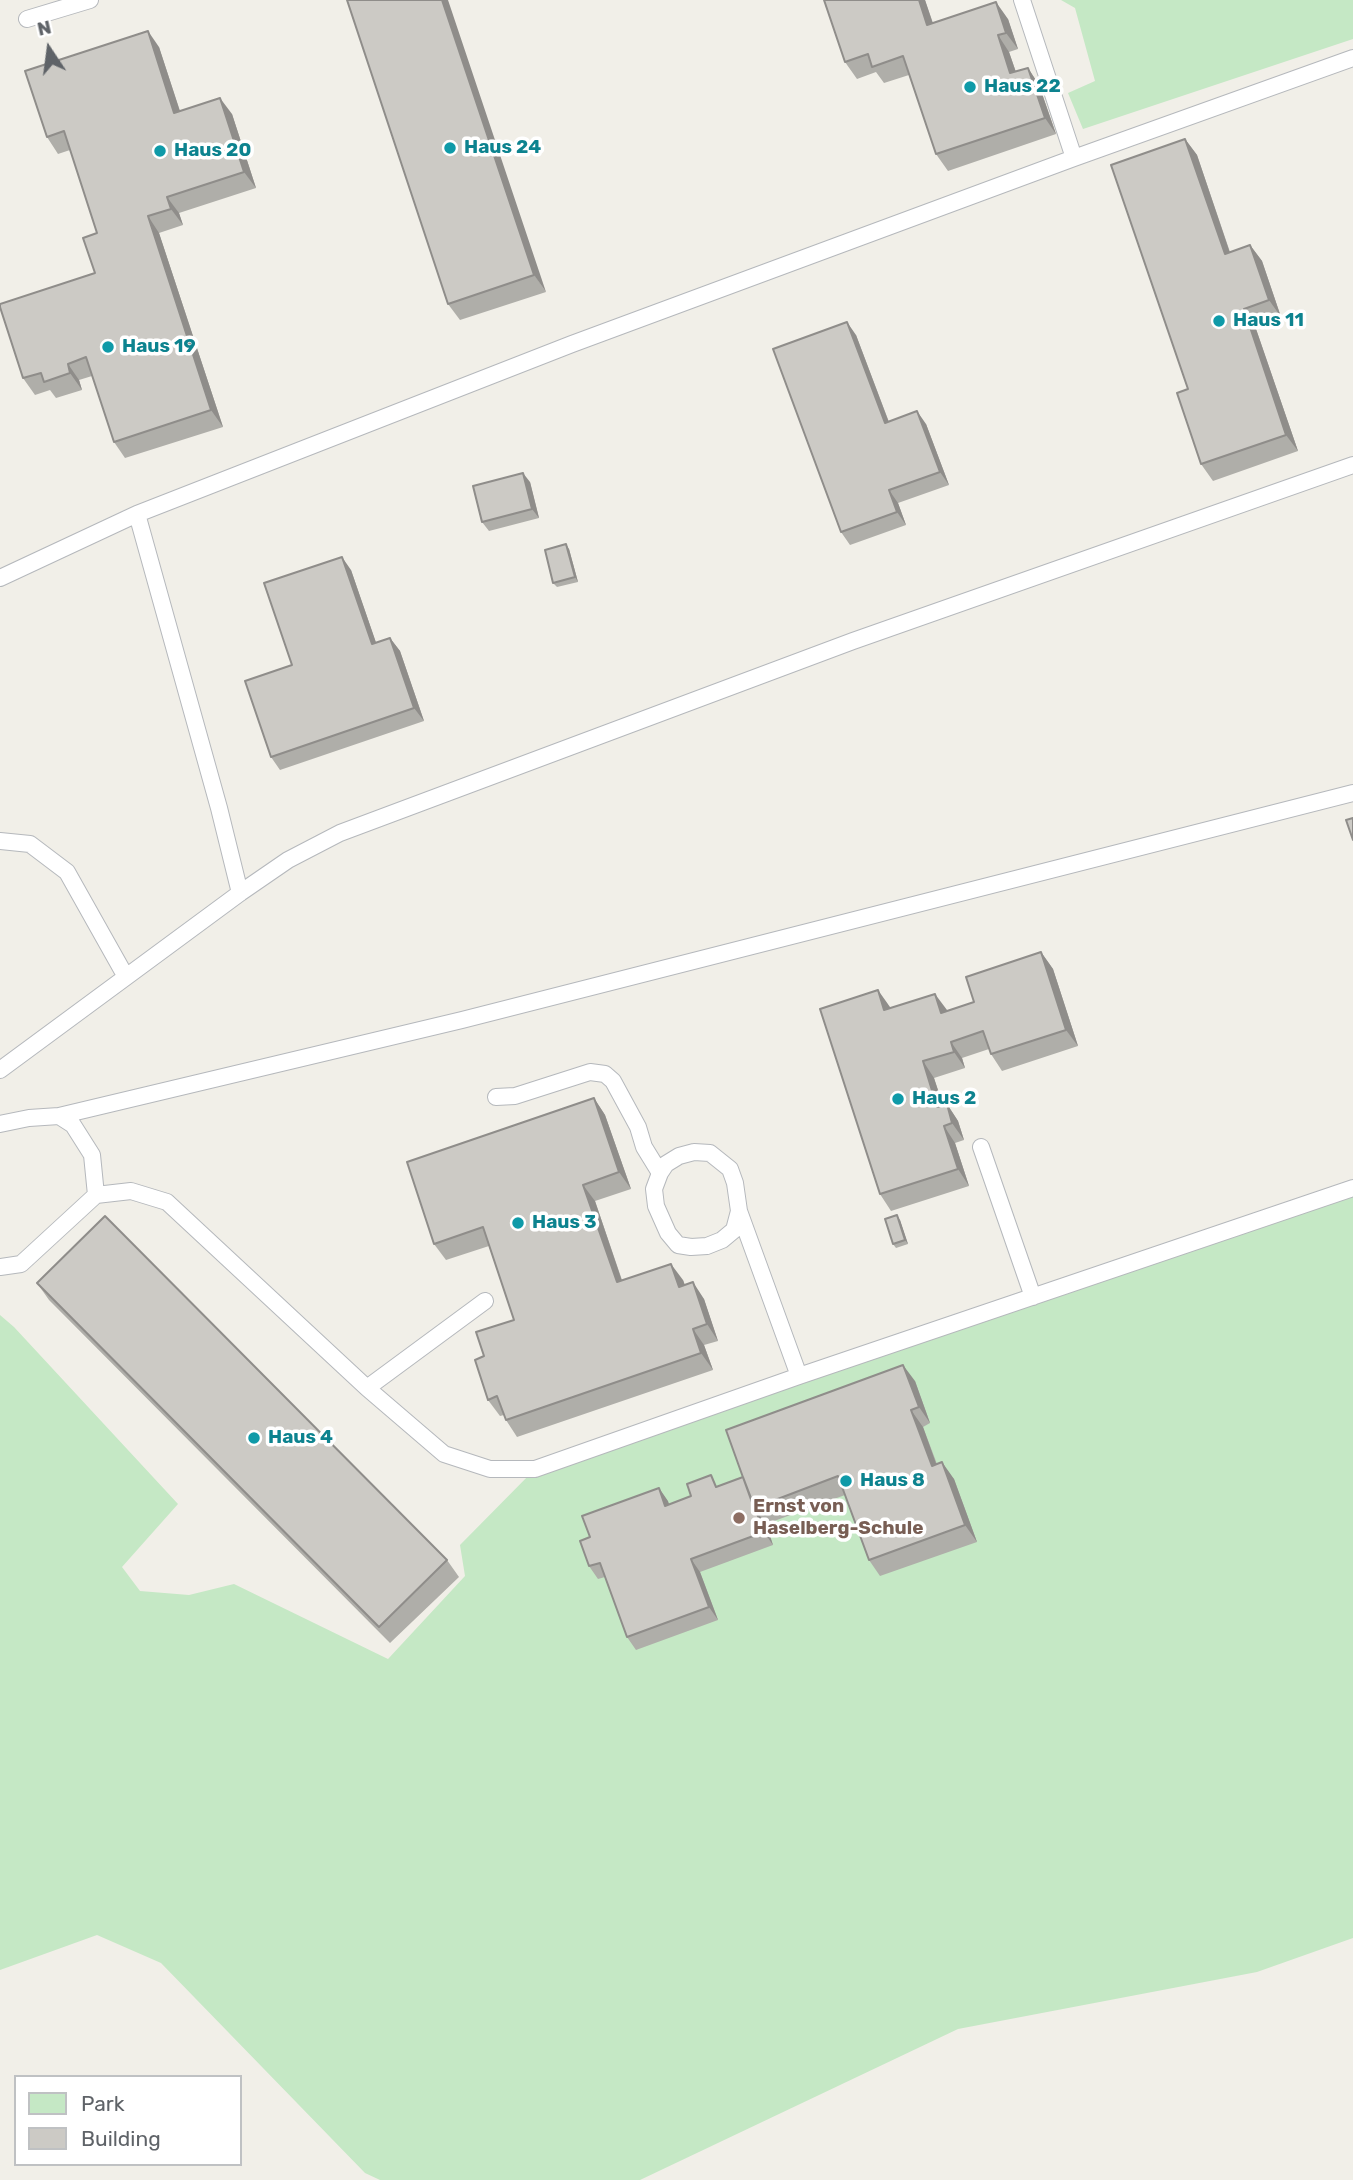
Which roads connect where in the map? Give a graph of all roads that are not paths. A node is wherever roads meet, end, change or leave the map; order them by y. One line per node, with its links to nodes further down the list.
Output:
1 (90, 0): 3 (lane)
2 (1022, 0): 5 (lane)
3 (27, 19)
4 (1353, 58): 5 (lane)
5 (1074, 158): 7 (lane)
6 (1353, 465): 11 (lane)
7 (137, 514): 8 (lane); 11 (lane)
8 (0, 578)
9 (1353, 793): 15 (lane)
10 (0, 841): 12 (lane)
11 (240, 893): 12 (lane)
12 (126, 977): 13 (lane)
13 (0, 1070)
14 (496, 1097): 18 (lane)
15 (59, 1116): 16 (lane); 20 (lane)
16 (0, 1124)
17 (981, 1147): 23 (lane)
18 (660, 1172): 21 (lane); 21 (lane)
19 (1353, 1188): 23 (lane)
20 (96, 1195): 22 (lane); 26 (lane)
21 (739, 1211): 25 (lane)
22 (0, 1267)
23 (1033, 1297): 25 (lane)
24 (485, 1301): 26 (lane)
25 (799, 1376): 26 (lane)
26 (367, 1388)

